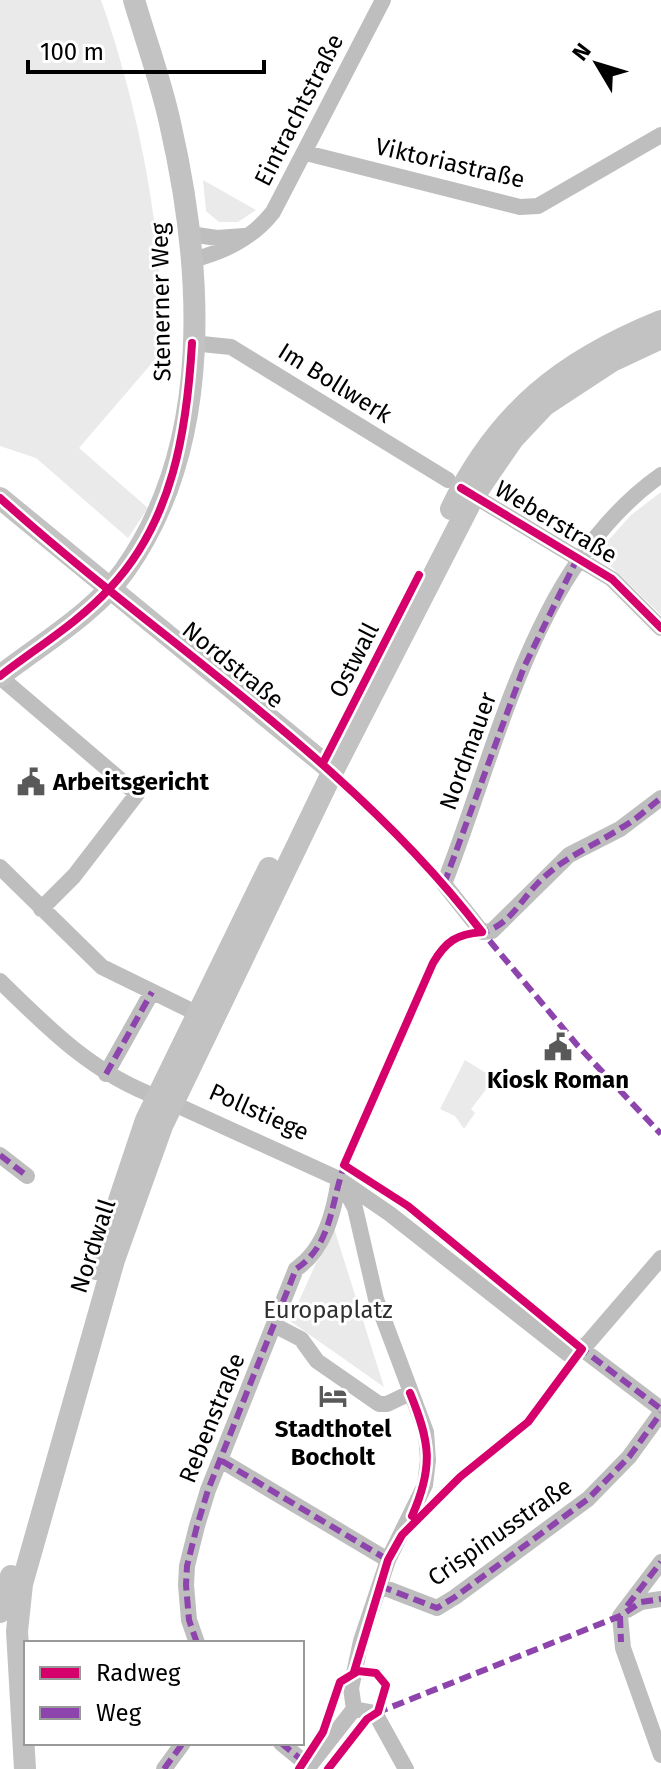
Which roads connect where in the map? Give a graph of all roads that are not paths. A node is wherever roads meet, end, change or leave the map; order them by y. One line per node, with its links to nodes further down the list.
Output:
1 (134, 0): 5 (main road, Stenerner Weg)
2 (383, 0): 4 (street, Eintrachtstraße)
3 (661, 135): 4 (street, Viktoriastraße)
4 (306, 153): 6 (street, Eintrachtstraße)
5 (190, 234): 6 (street); 7 (main road, Stenerner Weg)
6 (249, 235): 7 (street, Eintrachtstraße)
7 (192, 260): 10 (main road, Stenerner Weg)
8 (661, 321): 12 (main road, Ostwall)
9 (661, 338): 12 (main road, Ostwall)
10 (192, 343): 12 (street, Im Bollwerk); 15 (main road, Stenerner Weg)
11 (661, 475): 14 (street)
12 (461, 488): 14 (street, Weberstraße); 18 (main road, Ostwall)
13 (0, 498): 15 (main road, Nordstraße)
14 (577, 559): 16 (street, Weberstraße); 19 (street, Nordmauer)
15 (109, 590): 17 (main road, Stenerner Weg); 18 (main road, Nordstraße)
16 (661, 628)
17 (0, 677): 21 (street)
18 (328, 767): 24 (main road, Nordwall); 26 (main road, Nordwall)
19 (661, 798)
20 (0, 867): 21 (street)
21 (41, 909): 23 (street)
22 (0, 981): 25 (street, Pollstiege)
23 (152, 992): 24 (street); 25 (street)
24 (196, 1013): 26 (main road, Nordwall)
25 (106, 1074): 26 (street, Pollstiege)
26 (164, 1100): 29 (street, Pollstiege); 40 (main road, Nordwall); 43 (main road, Nordwall)
27 (0, 1155): 28 (street)
28 (27, 1176)
29 (339, 1179): 31 (street, Rebenstraße); 32 (street, Pollstiege); 33 (street)
30 (661, 1258): 32 (street)
31 (274, 1325): 33 (street); 35 (street, Rebenstraße)
32 (575, 1352): 34 (street, Pollstiege)
33 (410, 1393): 36 (street)
34 (661, 1411): 38 (street, Crispinusstraße)
35 (222, 1461): 36 (street); 42 (street, Rebenstraße)
36 (388, 1560): 38 (street)
37 (661, 1562): 41 (street)
38 (380, 1586): 44 (street)
39 (661, 1599): 41 (street)
40 (0, 1612)
41 (620, 1616): 47 (street)
42 (196, 1641)
43 (10, 1665): 49 (main road, Nordwall)
44 (354, 1709): 48 (street); 51 (street)
45 (182, 1745): 50 (street)
46 (283, 1745): 48 (street)
47 (661, 1755)
48 (308, 1767)
49 (25, 1769)
50 (164, 1769)
51 (406, 1769)

